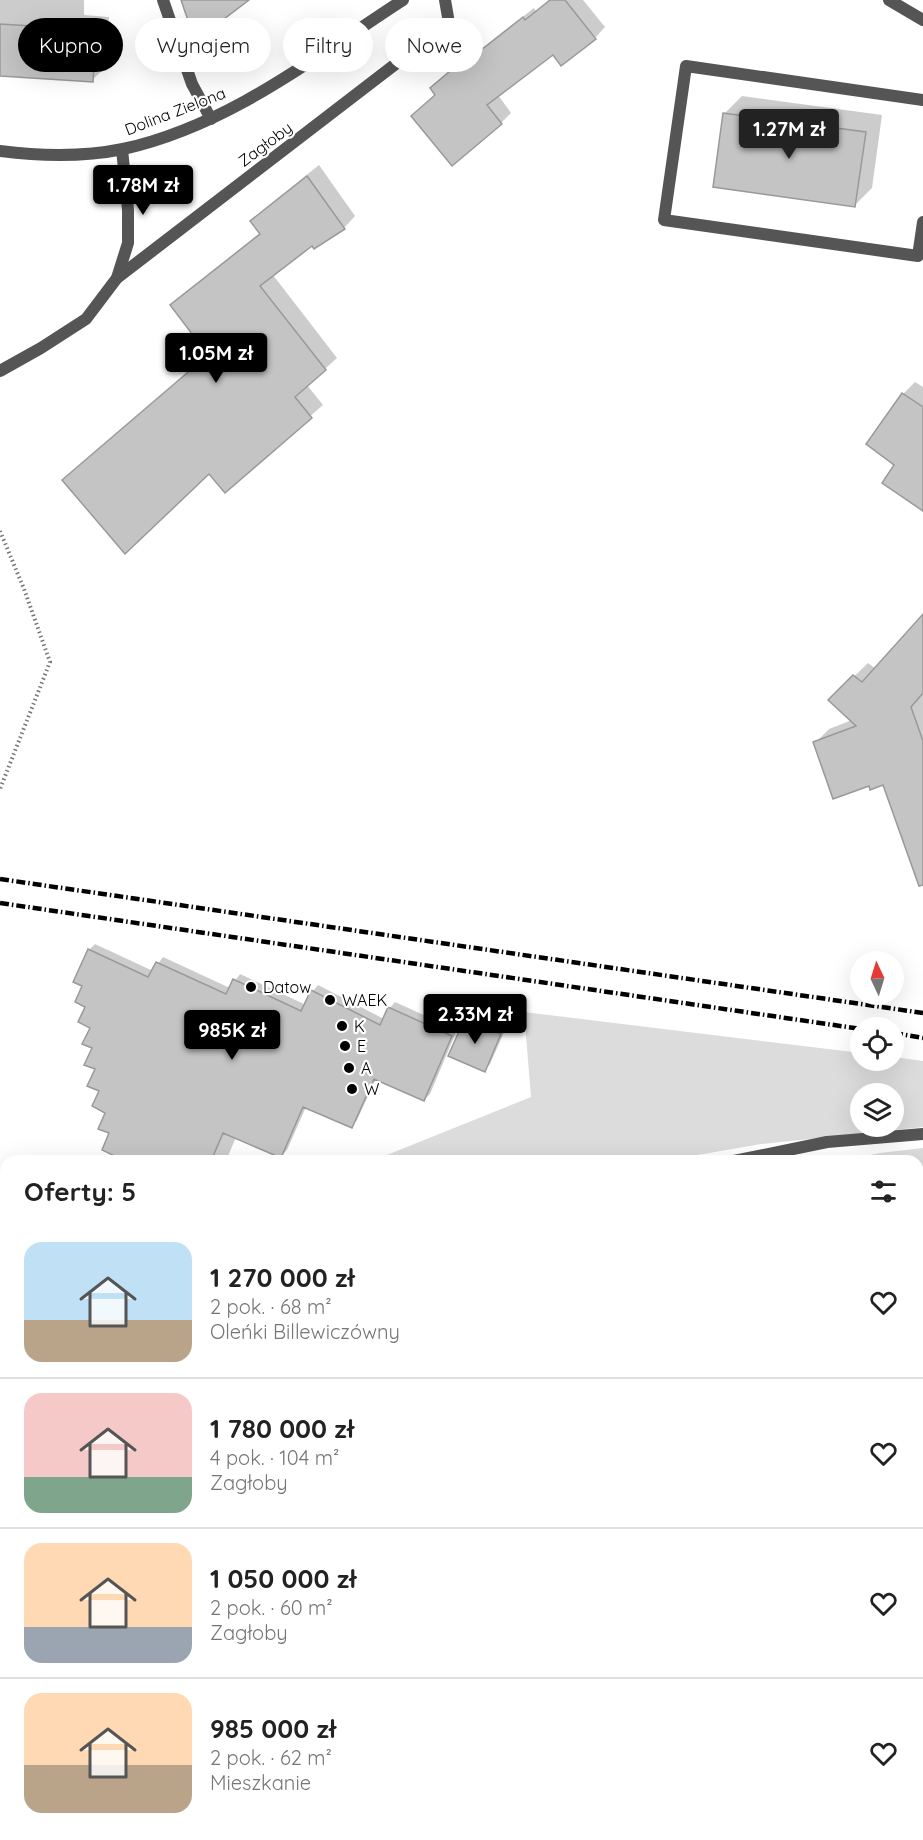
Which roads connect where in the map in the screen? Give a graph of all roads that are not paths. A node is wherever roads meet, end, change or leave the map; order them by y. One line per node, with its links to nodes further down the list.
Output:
1 (164, 0): 7 (street)
2 (403, 0): 7 (street, Dolina Zielona)
3 (445, 0): 11 (street, Zagłoby)
4 (889, 0): 5 (street)
5 (923, 20)
6 (923, 100): 10 (street)
7 (211, 119): 8 (street, Dolina Zielona)
8 (122, 149): 9 (street, Dolina Zielona); 11 (street)
9 (0, 151)
10 (923, 222)
11 (117, 278): 12 (street, Zagłoby)
12 (0, 371)
13 (923, 1134): 14 (street)
14 (763, 1155)

